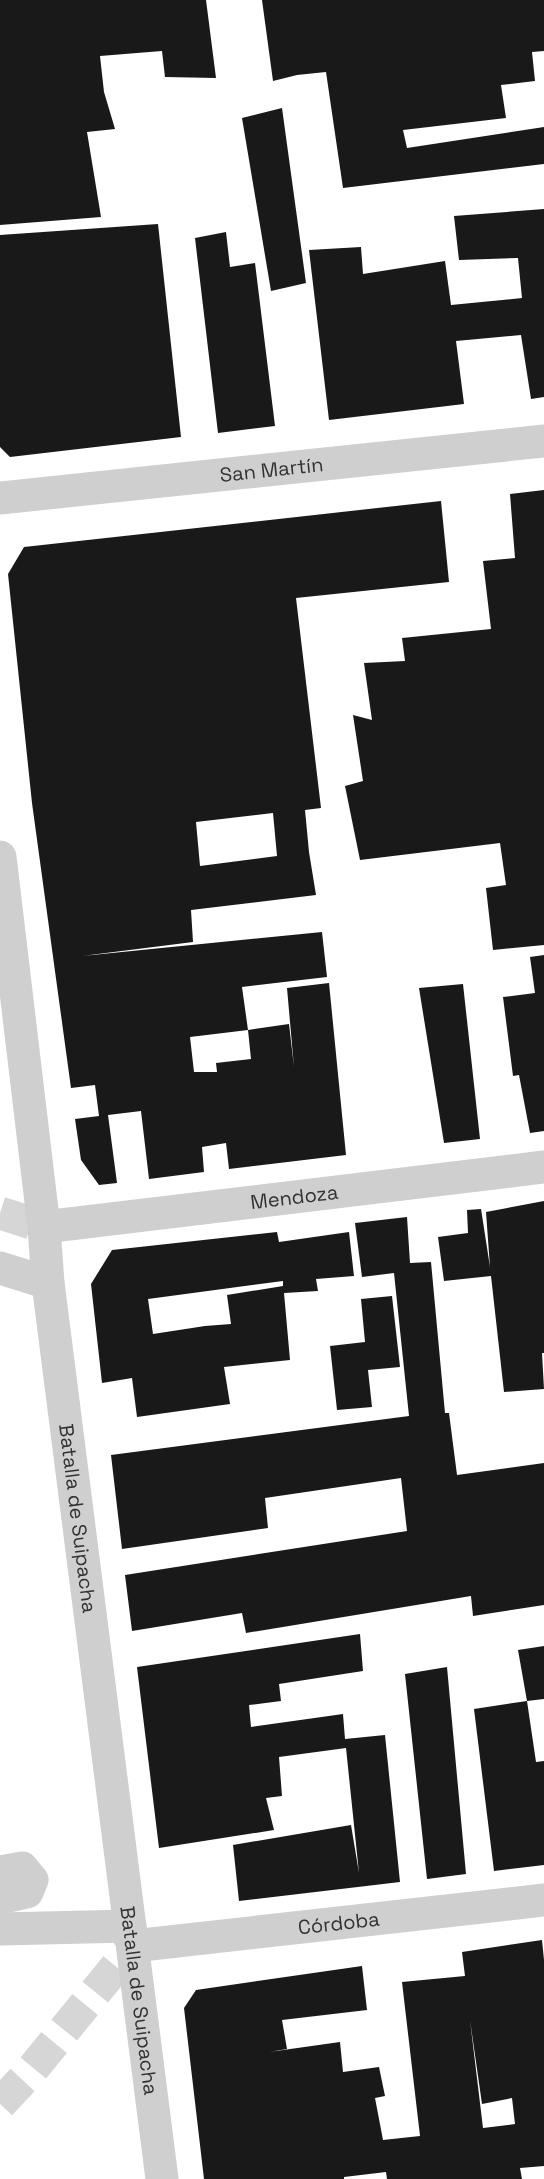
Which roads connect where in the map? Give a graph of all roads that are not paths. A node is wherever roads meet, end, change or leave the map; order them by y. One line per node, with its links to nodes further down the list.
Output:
1 (544, 441): 2 (street, San Martín)
2 (0, 498)
3 (0, 857): 5 (street, Batalla de Suipacha)
4 (544, 1167): 5 (street, Mendoza)
5 (45, 1227): 7 (street, Batalla de Suipacha)
6 (0, 1268): 7 (street)
7 (48, 1283): 12 (street, Batalla de Suipacha)
8 (0, 1872): 9 (street)
9 (0, 1898)
10 (544, 1900): 12 (street, Córdoba)
11 (0, 1929): 12 (street, Córdoba)
12 (132, 1936): 13 (street, Batalla de Suipacha)
13 (162, 2179)

